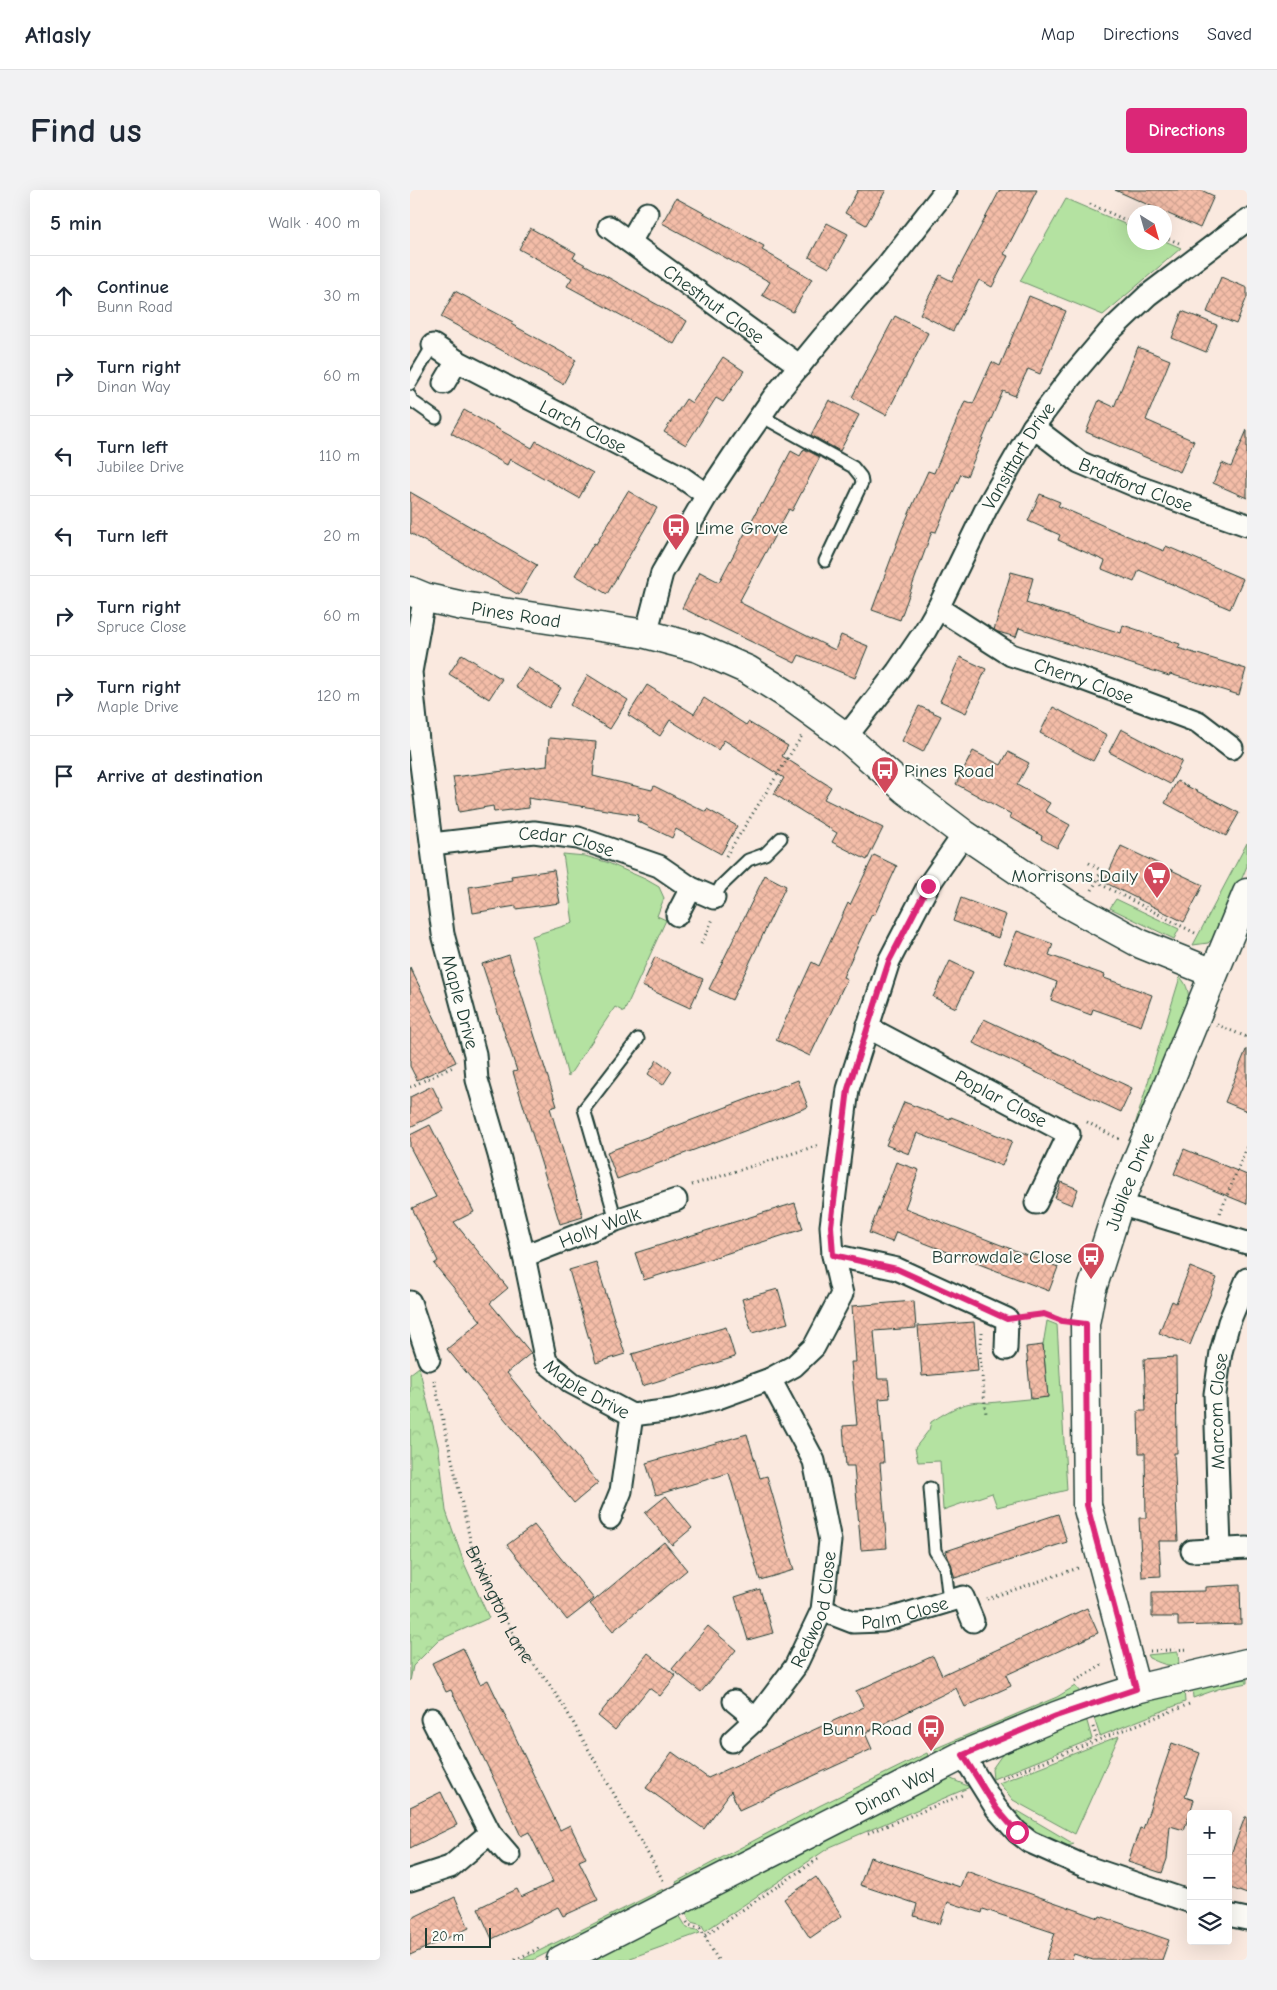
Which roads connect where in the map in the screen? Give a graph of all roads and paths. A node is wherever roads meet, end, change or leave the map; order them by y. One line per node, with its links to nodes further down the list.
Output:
1 (946, 190): 10 (street)
2 (1090, 204): 5 (path)
3 (647, 213): 7 (street)
4 (1247, 220): 16 (street, Vansittart Drive)
5 (1127, 221)
6 (609, 227): 7 (street, Chestnut Close)
7 (630, 242): 10 (street, Chestnut Close)
8 (433, 345): 9 (street, Larch Close); 12 (lane)
9 (457, 361): 11 (street); 17 (street, Larch Close)
10 (800, 366): 14 (street)
11 (444, 383)
12 (410, 384)
13 (410, 396): 15 (lane)
14 (761, 416): 17 (street); 19 (lane)
15 (436, 418)
16 (1033, 427): 18 (street, Bradford Close); 21 (street, Vansittart Drive)
17 (707, 495): 22 (street)
18 (1247, 525)
19 (825, 561)
20 (418, 594): 22 (street, Pines Road); 28 (street, Maple Drive)
21 (938, 608): 24 (street, Vansittart Drive); 25 (street, Cherry Close)
22 (646, 634): 23 (street, Pines Road)
23 (816, 716): 24 (street, Pines Road); 29 (path)
24 (846, 737): 26 (street, Pines Road)
25 (1232, 748)
26 (964, 834): 36 (street, Pines Road); 37 (street, Maple Drive)
27 (781, 838): 33 (lane)
28 (432, 844): 31 (street, Cedar Close); 41 (street, Maple Drive)
29 (726, 856)
30 (1089, 863): 35 (path)
31 (691, 888): 33 (street, Cedar Close); 34 (street)
32 (1247, 893): 36 (street, Jubilee Drive)
33 (714, 898)
34 (677, 914)
35 (1195, 933)
36 (1213, 973): 47 (street, Jubilee Drive)
37 (867, 1027): 43 (street, Maple Drive); 46 (street, Poplar Close)
38 (1240, 1034): 39 (path)
39 (1247, 1037)
40 (638, 1039): 48 (lane)
41 (474, 1054): 42 (path); 52 (street, Maple Drive)
42 (410, 1087)
43 (840, 1143): 45 (path); 51 (street, Maple Drive)
44 (1247, 1146): 49 (path)
45 (676, 1200): 48 (street, Holly Walk)
46 (1036, 1203)
47 (1120, 1204): 49 (street); 57 (street, Jubilee Drive)
48 (616, 1220): 52 (street, Holly Walk)
49 (1212, 1232): 50 (street)
50 (1247, 1243)
51 (833, 1255): 55 (street); 60 (street, Maple Drive)
52 (524, 1256): 62 (street, Maple Drive)
53 (1247, 1279): 66 (street, Marcom Close)
54 (410, 1302): 59 (street)
55 (985, 1309): 56 (street); 61 (path)
56 (1007, 1319): 57 (path); 58 (street)
57 (1086, 1324): 68 (street, Jubilee Drive)
58 (1006, 1349)
59 (429, 1359): 80 (path, Brixington Lane)
60 (770, 1379): 62 (street, Maple Drive); 70 (street, Redwood Close)
61 (986, 1414)
62 (632, 1415): 64 (street)
63 (930, 1488): 69 (lane)
64 (610, 1518)
65 (1247, 1548): 66 (street)
66 (1220, 1549): 67 (street)
67 (1192, 1551)
68 (1103, 1559): 69 (path); 72 (street, Jubilee Drive)
69 (963, 1609): 70 (street, Palm Close)
70 (822, 1610): 75 (street, Redwood Close)
71 (1247, 1663): 72 (street, Dinan Way)
72 (1136, 1689): 77 (street, Dinan Way)
73 (734, 1701): 75 (street)
74 (432, 1718): 78 (street)
75 (756, 1719): 76 (street, Redwood Close)
76 (732, 1741)
77 (963, 1755): 82 (street); 86 (street, Dinan Way)
78 (490, 1833): 79 (street); 81 (street)
79 (510, 1855)
80 (660, 1876)
81 (410, 1880)
82 (1187, 1901)
83 (1232, 1916): 84 (street)
84 (1247, 1919)
85 (705, 1935): 87 (path)
86 (561, 1960)
87 (718, 1960)

